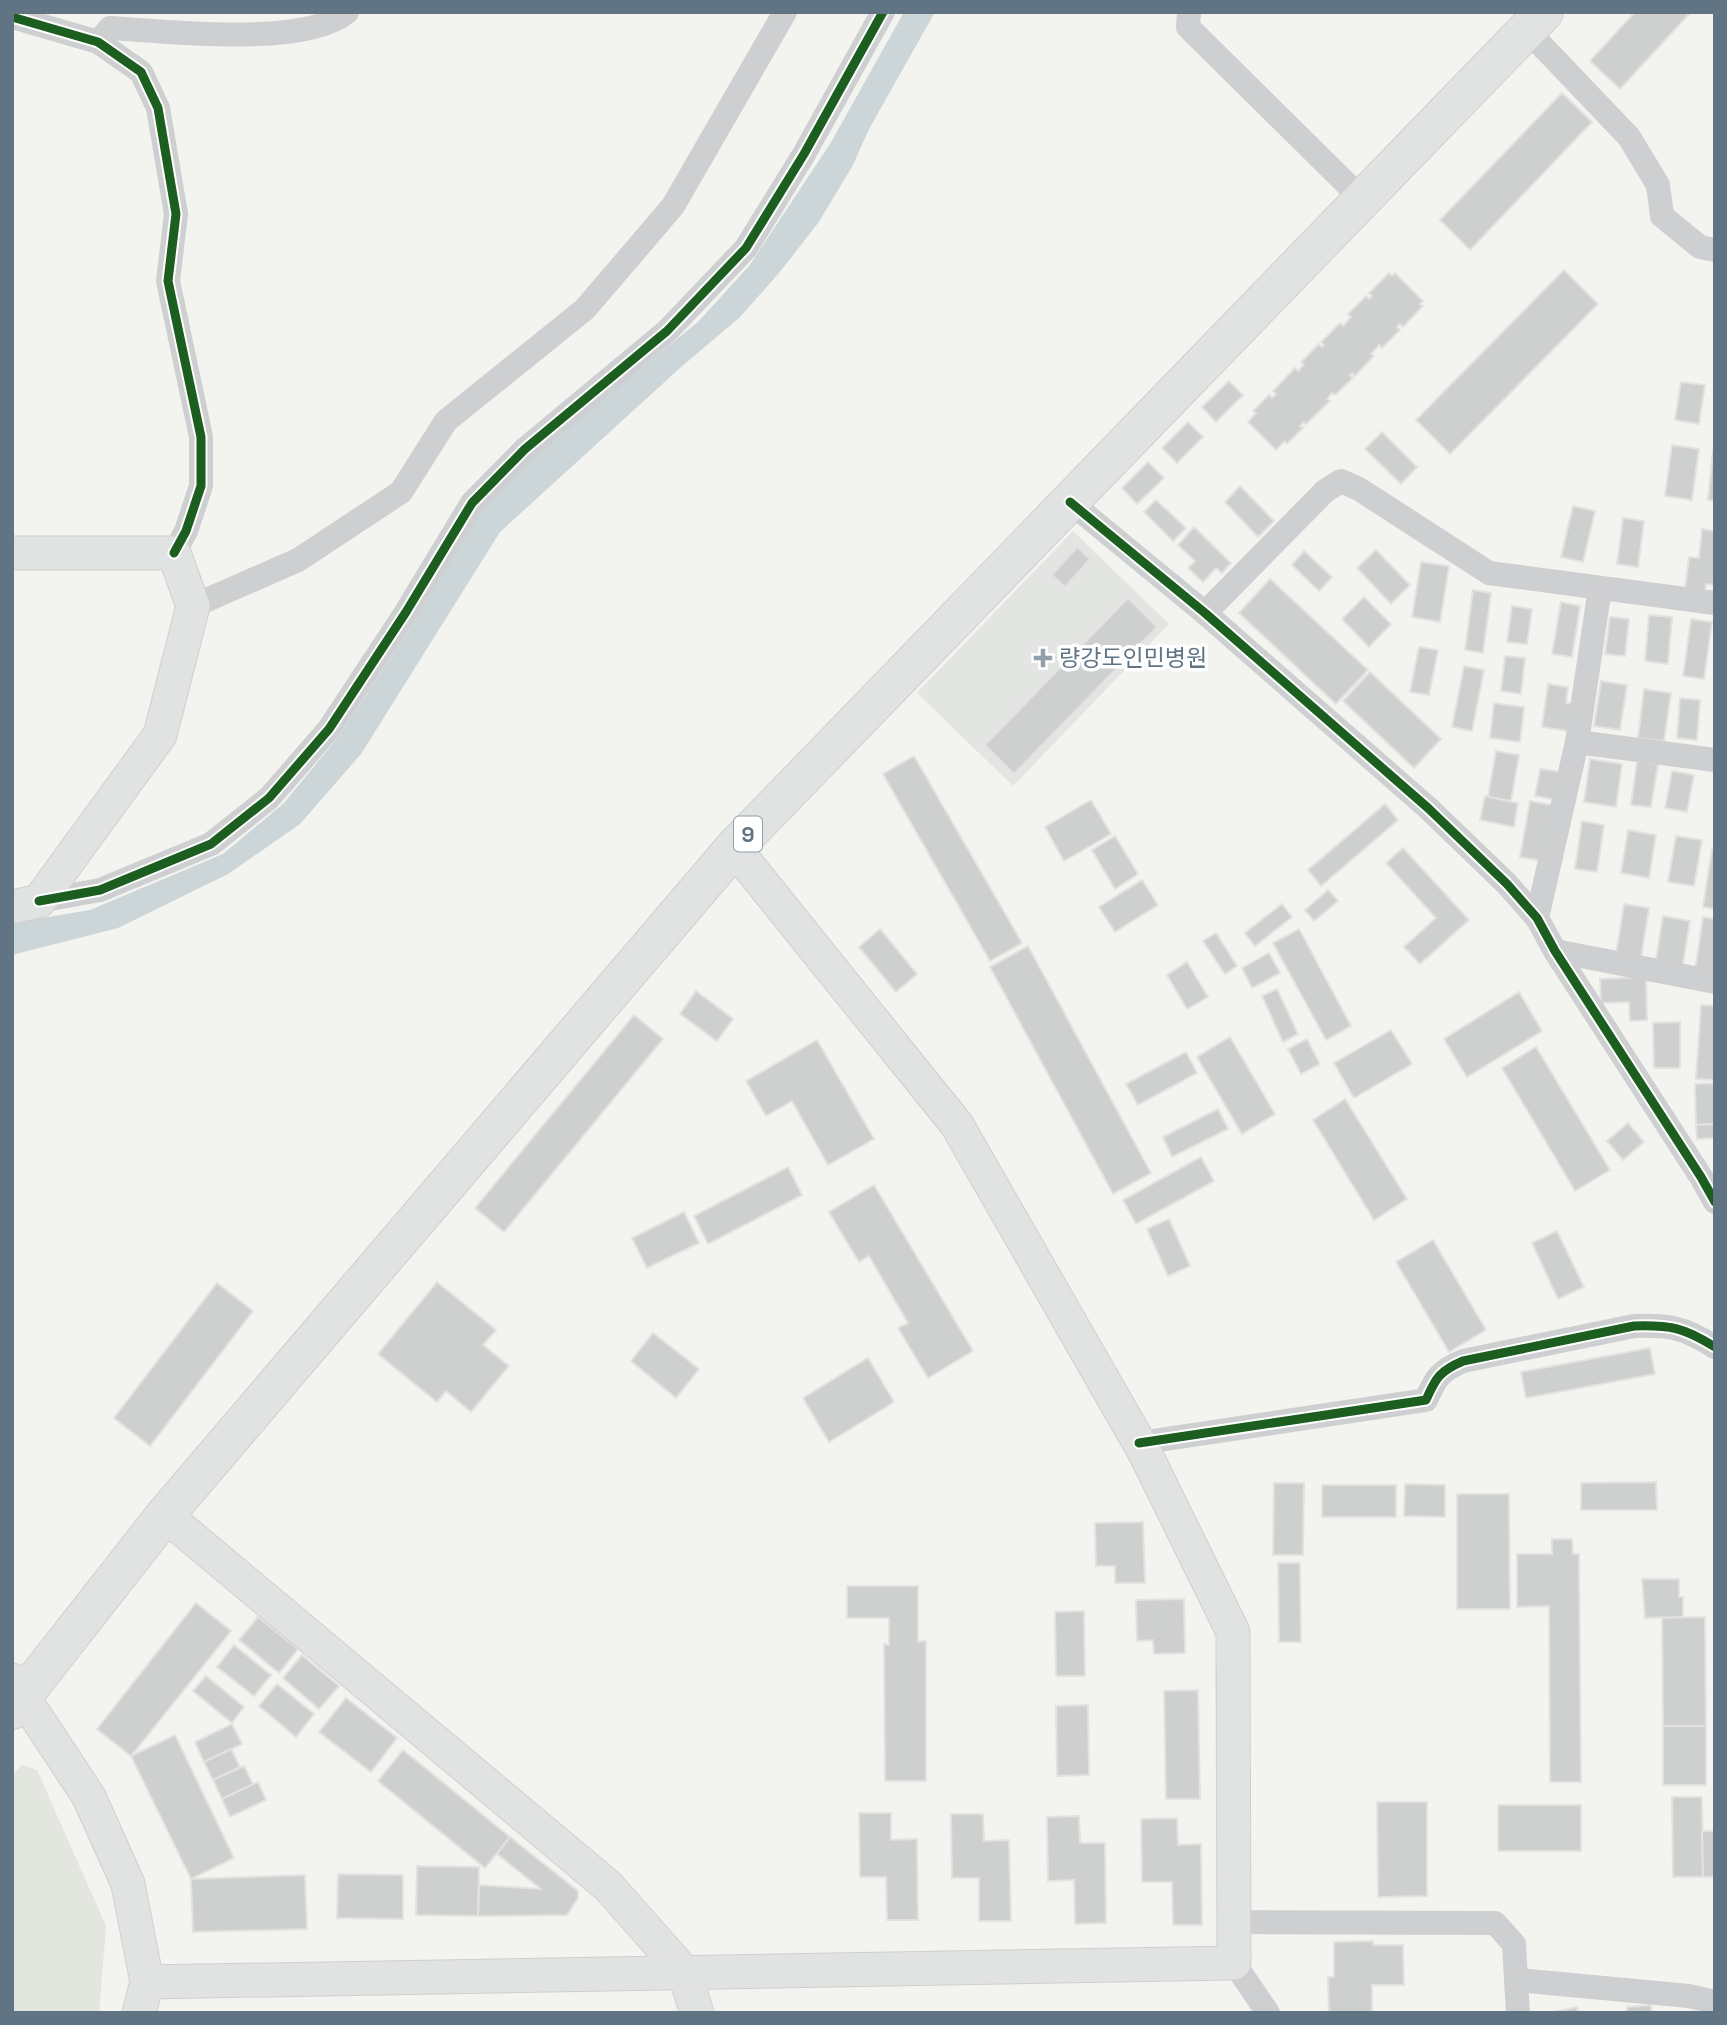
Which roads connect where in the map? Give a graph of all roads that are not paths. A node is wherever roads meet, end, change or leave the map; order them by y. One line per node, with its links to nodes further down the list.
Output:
1 (347, 12): 7 (street)
2 (785, 12): 15 (street)
3 (883, 12): 20 (street)
4 (1189, 12): 8 (street)
5 (12, 17): 7 (street)
6 (1536, 21): 8 (main road, 9); 9 (street)
7 (98, 43): 12 (street)
8 (1362, 199): 10 (main road, 9)
9 (1715, 250)
10 (1070, 502): 16 (street); 19 (main road, 9)
11 (12, 553): 12 (main road)
12 (174, 553): 15 (main road)
13 (1600, 588): 14 (street); 16 (street); 17 (street)
14 (1715, 603)
15 (193, 606): 20 (main road)
16 (1205, 613): 21 (street)
17 (1577, 742): 18 (street); 21 (street)
18 (1715, 760)
19 (734, 848): 26 (main road); 27 (main road, 9)
20 (26, 904)
21 (1537, 918): 22 (street)
22 (1555, 951): 23 (street); 24 (street)
23 (1715, 982)
24 (1715, 1202)
25 (1715, 1347): 26 (street)
26 (1139, 1443): 29 (main road)
27 (165, 1515): 28 (main road, 9); 31 (main road)
28 (16, 1696): 33 (main road)
29 (1234, 1922): 30 (main road); 32 (street)
30 (1234, 1963): 31 (main road); 36 (street)
31 (684, 1972): 33 (main road); 35 (main road)
32 (1517, 1980): 34 (street); 37 (street)
33 (143, 1997)
34 (1715, 2002)
35 (697, 2013)
36 (1268, 2013)
37 (1518, 2013)

